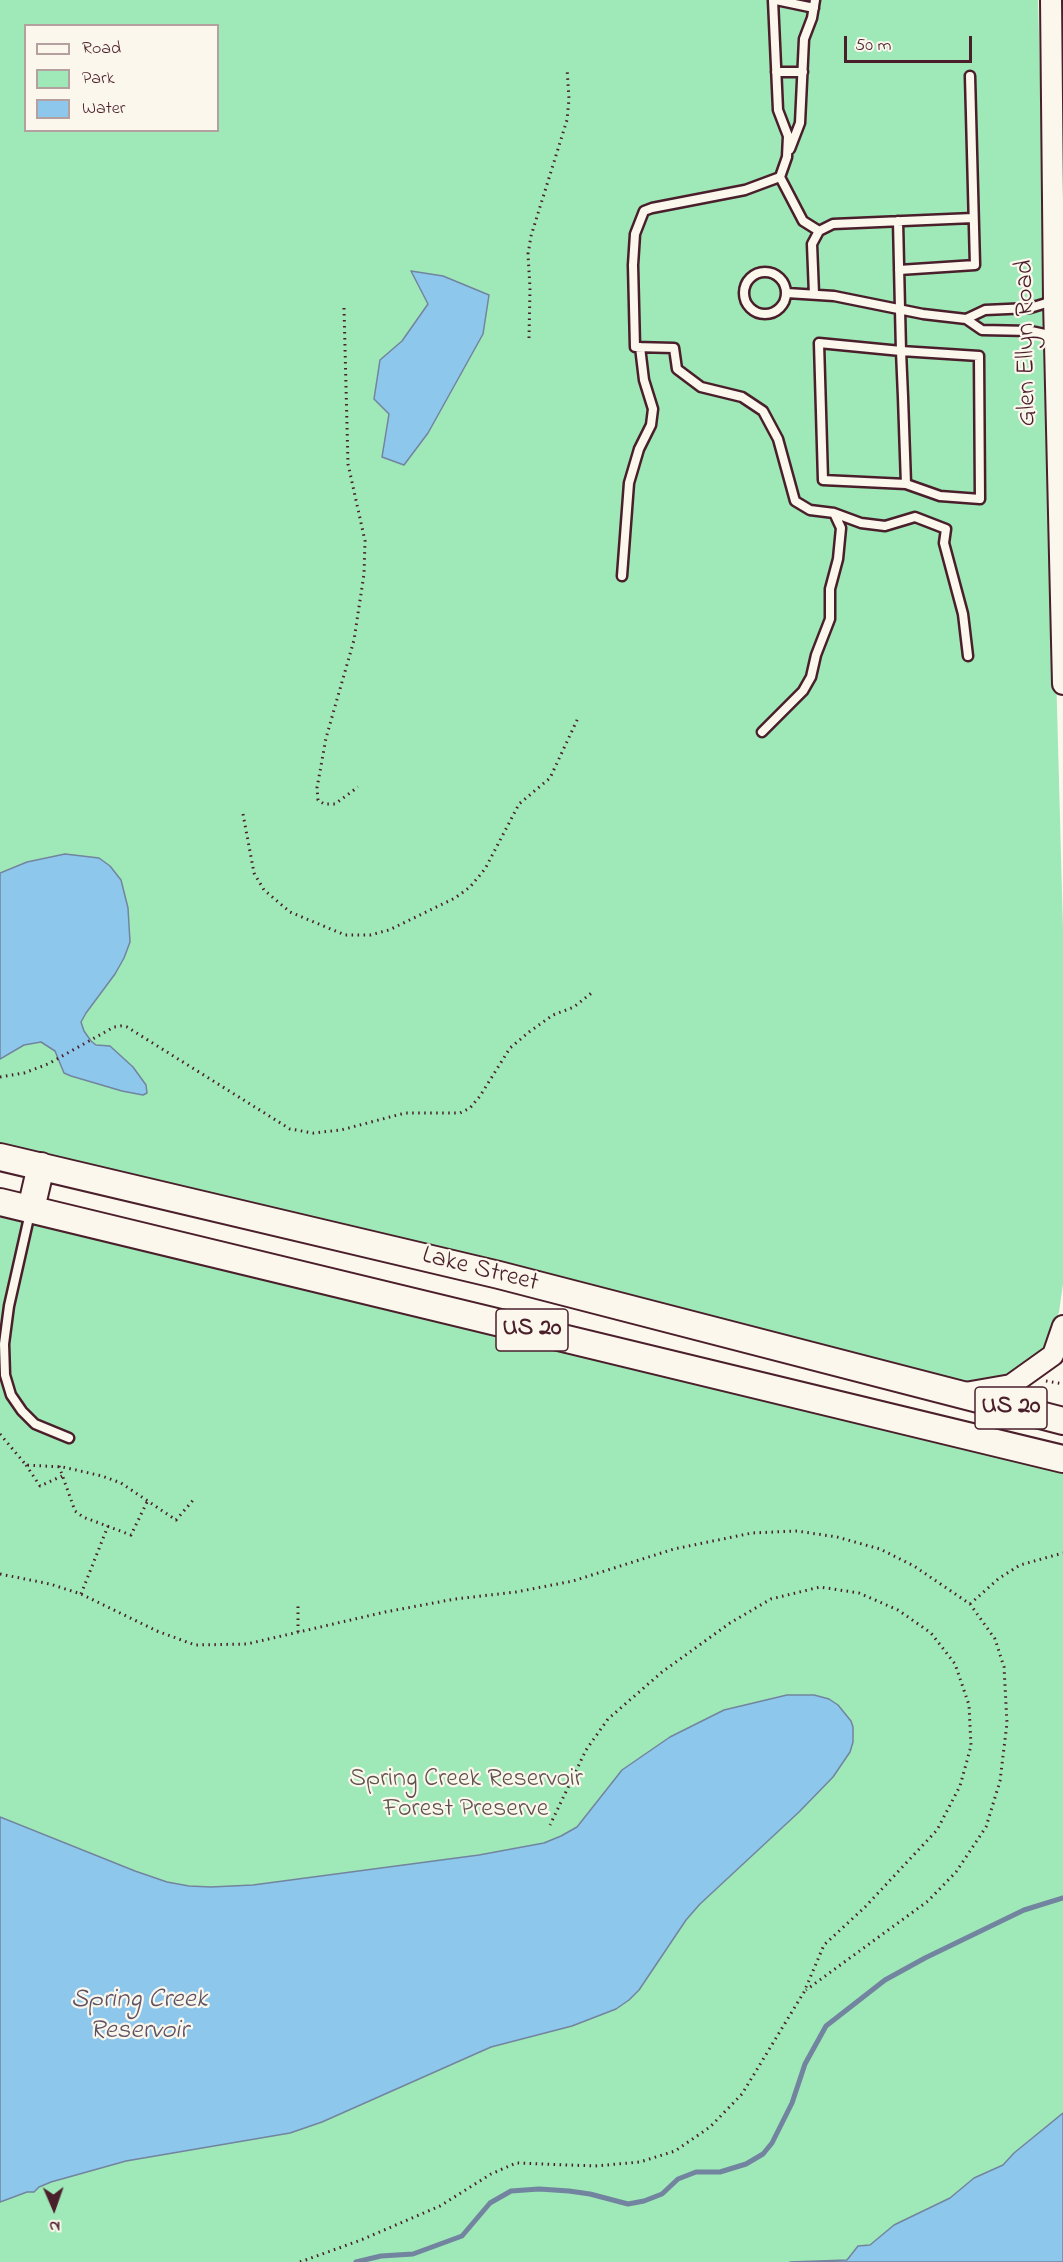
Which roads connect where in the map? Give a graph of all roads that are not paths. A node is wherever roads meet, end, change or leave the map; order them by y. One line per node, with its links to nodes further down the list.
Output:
1 (774, 0): 3 (lane); 4 (lane)
2 (1051, 0): 15 (street, Glen Ellyn Road)
3 (814, 4): 5 (lane)
4 (776, 72): 5 (lane); 7 (lane)
5 (803, 72): 7 (lane)
6 (970, 76): 9 (lane)
7 (787, 157): 8 (lane)
8 (780, 177): 11 (lane); 19 (lane)
9 (974, 218): 10 (lane); 12 (lane)
10 (898, 221): 11 (lane); 12 (lane)
11 (819, 231): 14 (lane)
12 (899, 270): 16 (lane)
13 (787, 293): 13 (lane); 14 (lane)
14 (814, 294): 16 (lane)
15 (1054, 301): 17 (lane); 18 (street, Glen Ellyn Road)
16 (900, 309): 17 (lane); 20 (lane)
17 (966, 319): 18 (lane)
18 (1054, 336): 25 (street, Glen Ellyn Road)
19 (640, 347): 22 (lane); 23 (lane)
20 (901, 351): 21 (lane); 21 (lane); 21 (lane)
21 (906, 484)
22 (834, 513): 24 (lane); 26 (lane)
23 (622, 576)
24 (968, 656)
25 (1063, 684)
26 (762, 732)
27 (0, 1157): 28 (main road, Lake Street / US 20)
28 (41, 1166): 30 (main road); 33 (main road, Lake Street / US 20)
29 (0, 1202): 30 (main road, Lake Street / US 20)
30 (31, 1209): 32 (lane); 36 (main road, Lake Street / US 20)
31 (1063, 1326): 33 (street)
32 (4, 1382): 35 (lane)
33 (958, 1395): 34 (main road, Lake Street / US 20)
34 (1063, 1421)
35 (69, 1438)
36 (1063, 1459)

